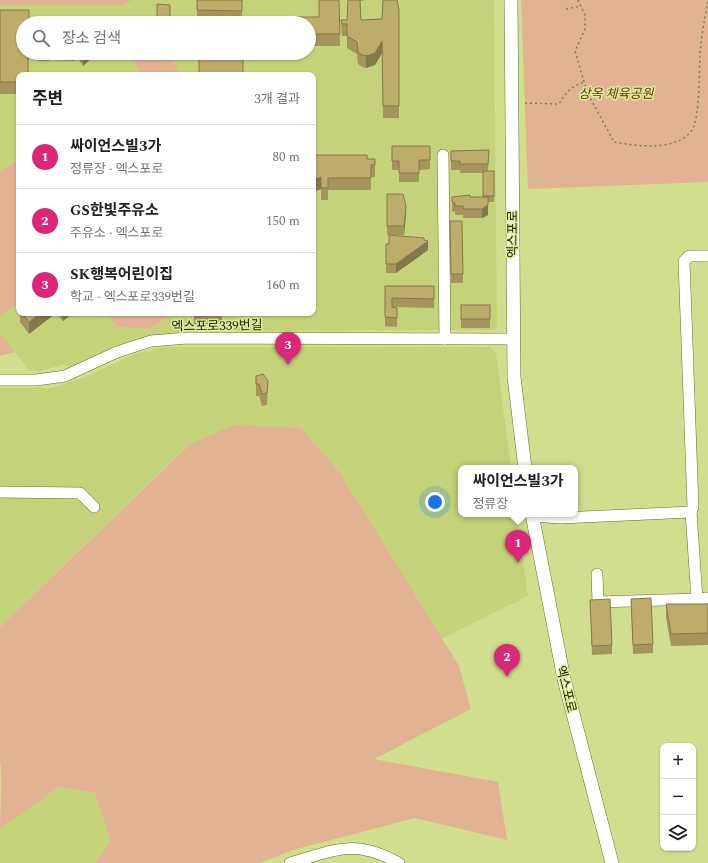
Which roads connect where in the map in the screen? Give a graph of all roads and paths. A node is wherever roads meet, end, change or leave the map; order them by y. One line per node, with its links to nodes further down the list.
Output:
1 (511, 0): 11 (main road, 엑스포로)
2 (578, 0): 4 (path)
3 (708, 0): 6 (path)
4 (581, 6): 5 (path); 6 (path)
5 (566, 9)
6 (584, 82): 7 (path)
7 (525, 103)
8 (443, 155): 10 (street)
9 (708, 256): 16 (street)
10 (445, 339): 11 (street, 엑스포로339번길); 12 (street, 엑스포로339번길)
11 (513, 339): 13 (main road, 엑스포로)
12 (0, 380)
13 (526, 465)
14 (0, 492): 15 (street)
15 (94, 507)
16 (691, 512): 18 (street); 20 (street)
17 (532, 517): 25 (main road, 엑스포로)
18 (551, 517)
19 (598, 574): 20 (street)
20 (703, 598)
21 (335, 850): 22 (street); 23 (street); 24 (street)
22 (290, 863)
23 (326, 863)
24 (399, 863)
25 (612, 863)

